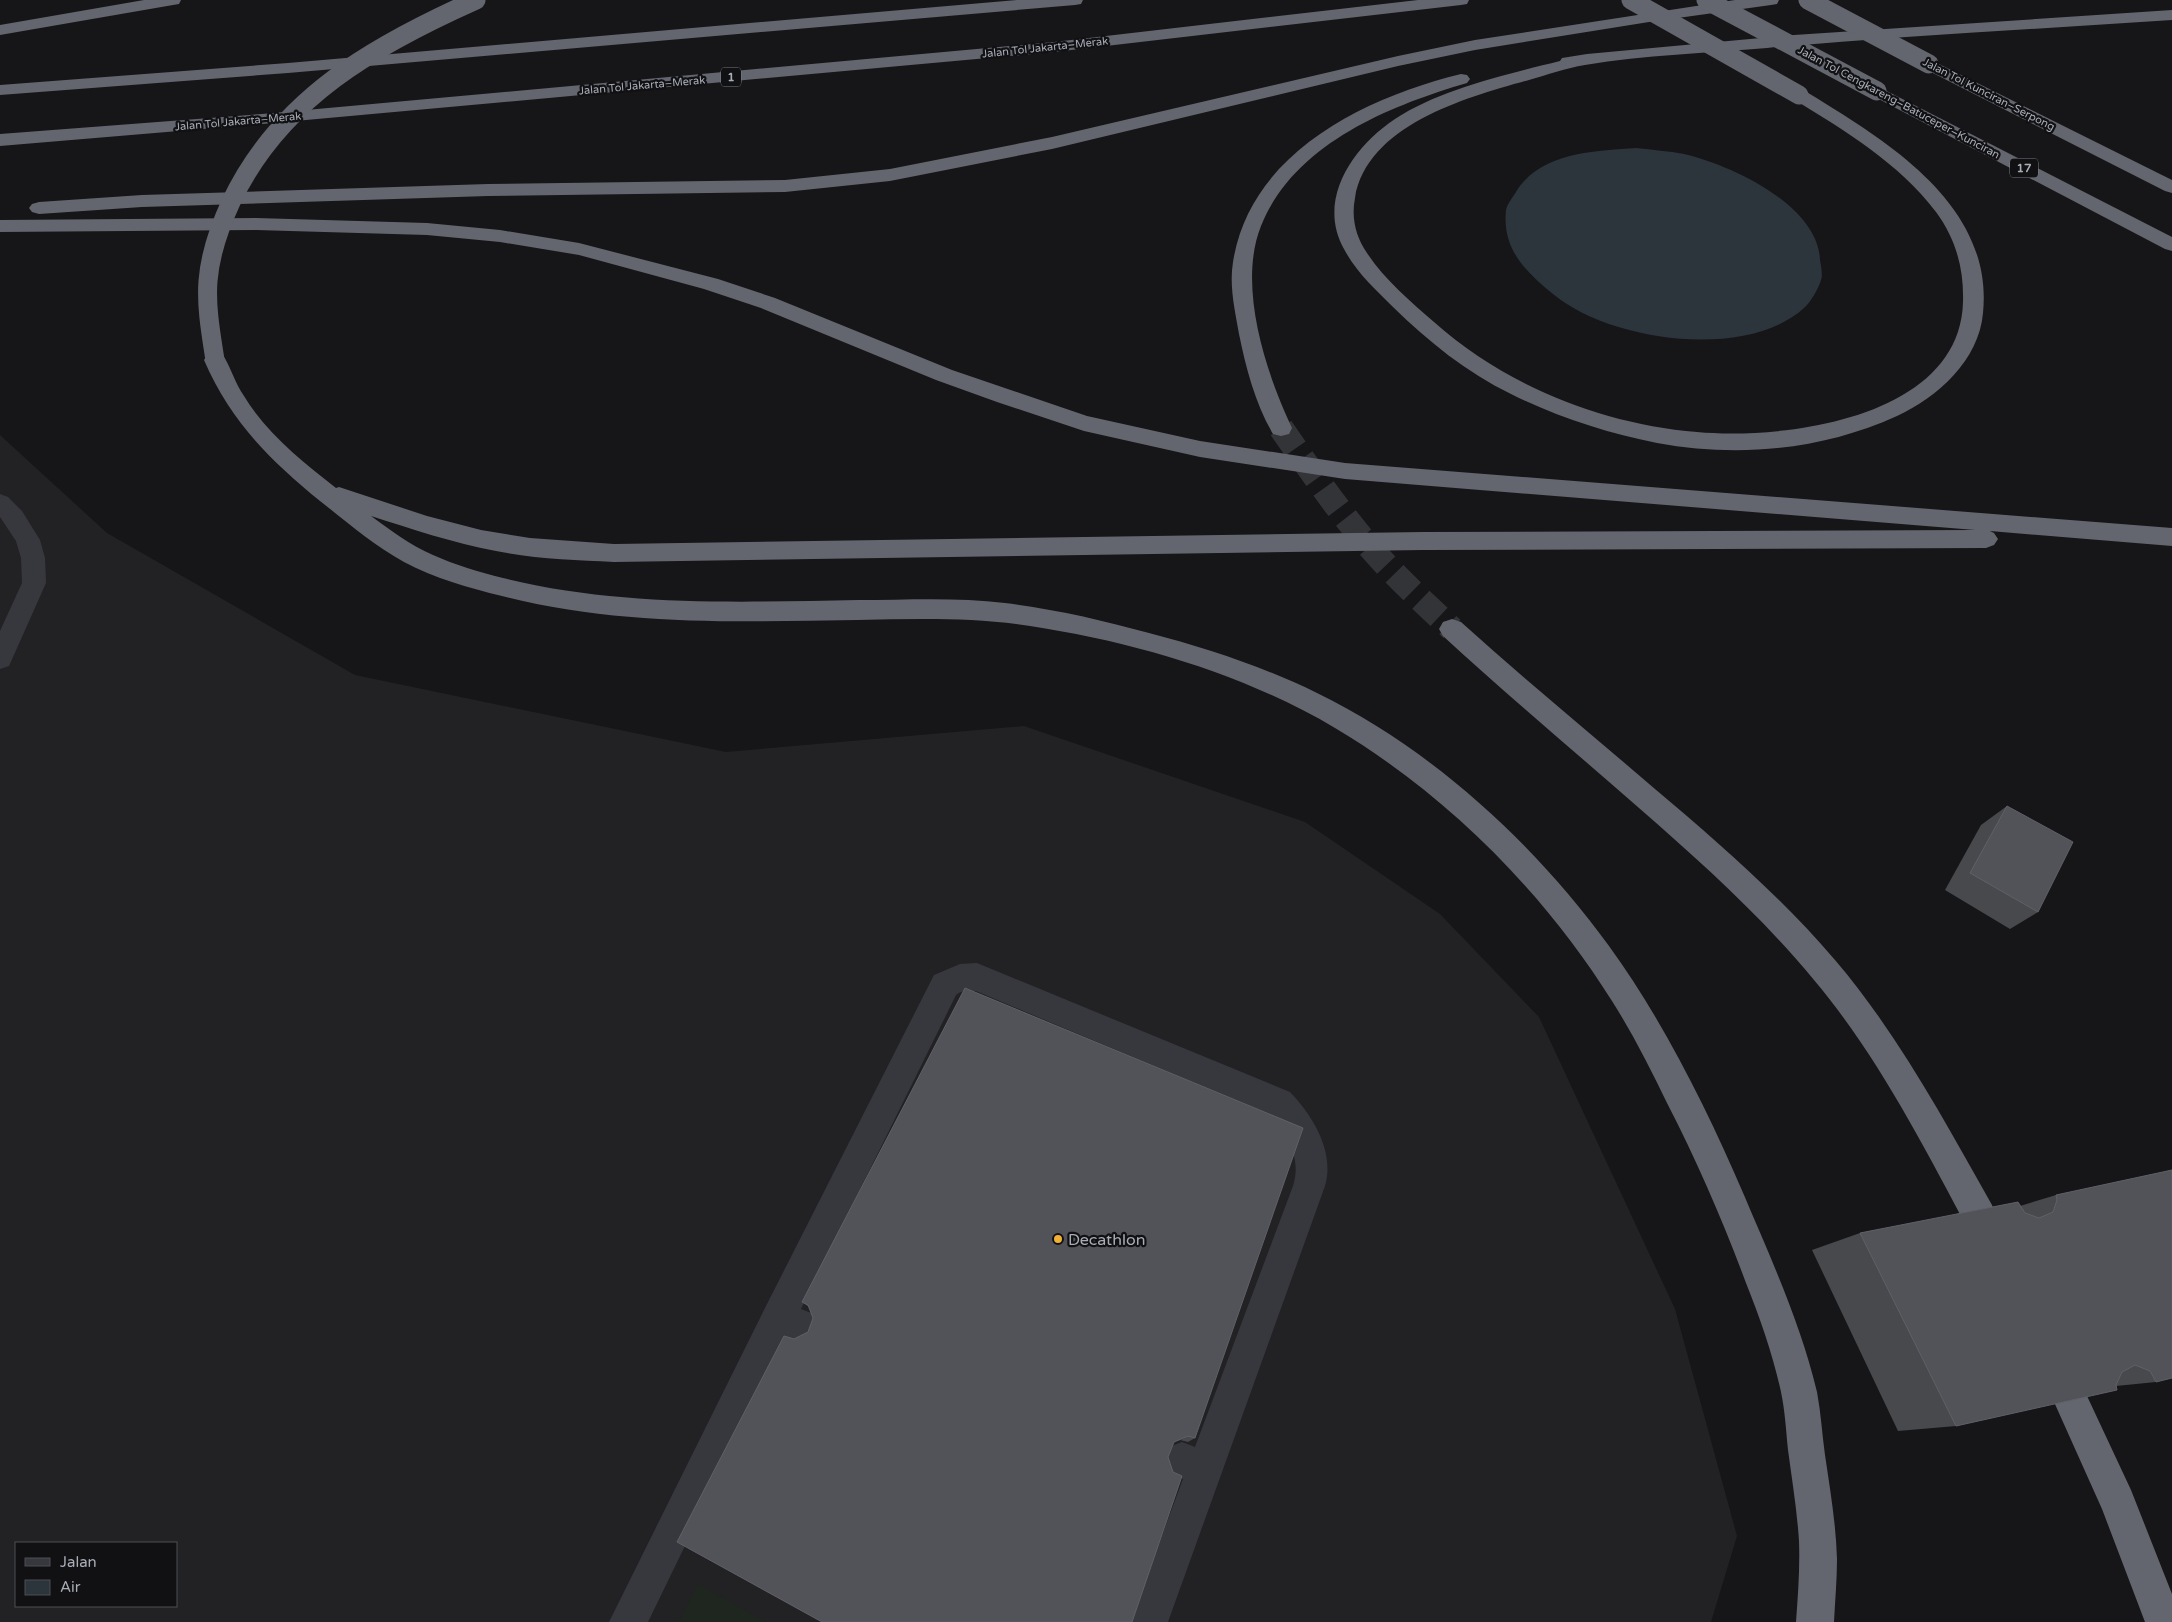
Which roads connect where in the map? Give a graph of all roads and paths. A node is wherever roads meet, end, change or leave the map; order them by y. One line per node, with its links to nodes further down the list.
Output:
1 (83, 0): 12 (highway)
2 (173, 0): 13 (highway)
3 (476, 0): 23 (highway, bridge)
4 (1075, 0): 15 (highway)
5 (1461, 0): 17 (highway, Jalan Tol Jakarta–Merak / 1)
6 (1631, 0): 14 (highway, bridge)
7 (1706, 0): 21 (highway, Jalan Tol Cengkareng–Batuceper–Kunciran / 17, bridge)
8 (1771, 0): 19 (highway)
9 (1808, 0): 16 (highway, Jalan Tol Kunciran–Serpong, bridge)
10 (1840, 0): 16 (highway)
11 (2172, 15): 14 (highway)
12 (0, 18)
13 (0, 30)
14 (1587, 59): 22 (highway)
15 (0, 90)
16 (1980, 90): 18 (highway, Jalan Tol Kunciran–Serpong)
17 (0, 140)
18 (2172, 187)
19 (0, 211)
20 (0, 226): 25 (highway)
21 (2172, 245)
22 (1281, 428)
23 (325, 492): 25 (highway); 34 (highway)
24 (0, 503): 27 (lane)
25 (2172, 538)
26 (1452, 629): 28 (highway)
27 (0, 659)
28 (1980, 1217)
29 (778, 1318): 30 (lane); 32 (lane); 33 (lane)
30 (812, 1330)
31 (2068, 1393): 35 (highway)
32 (628, 1622)
33 (1149, 1622)
34 (1815, 1622)
35 (2164, 1622)

